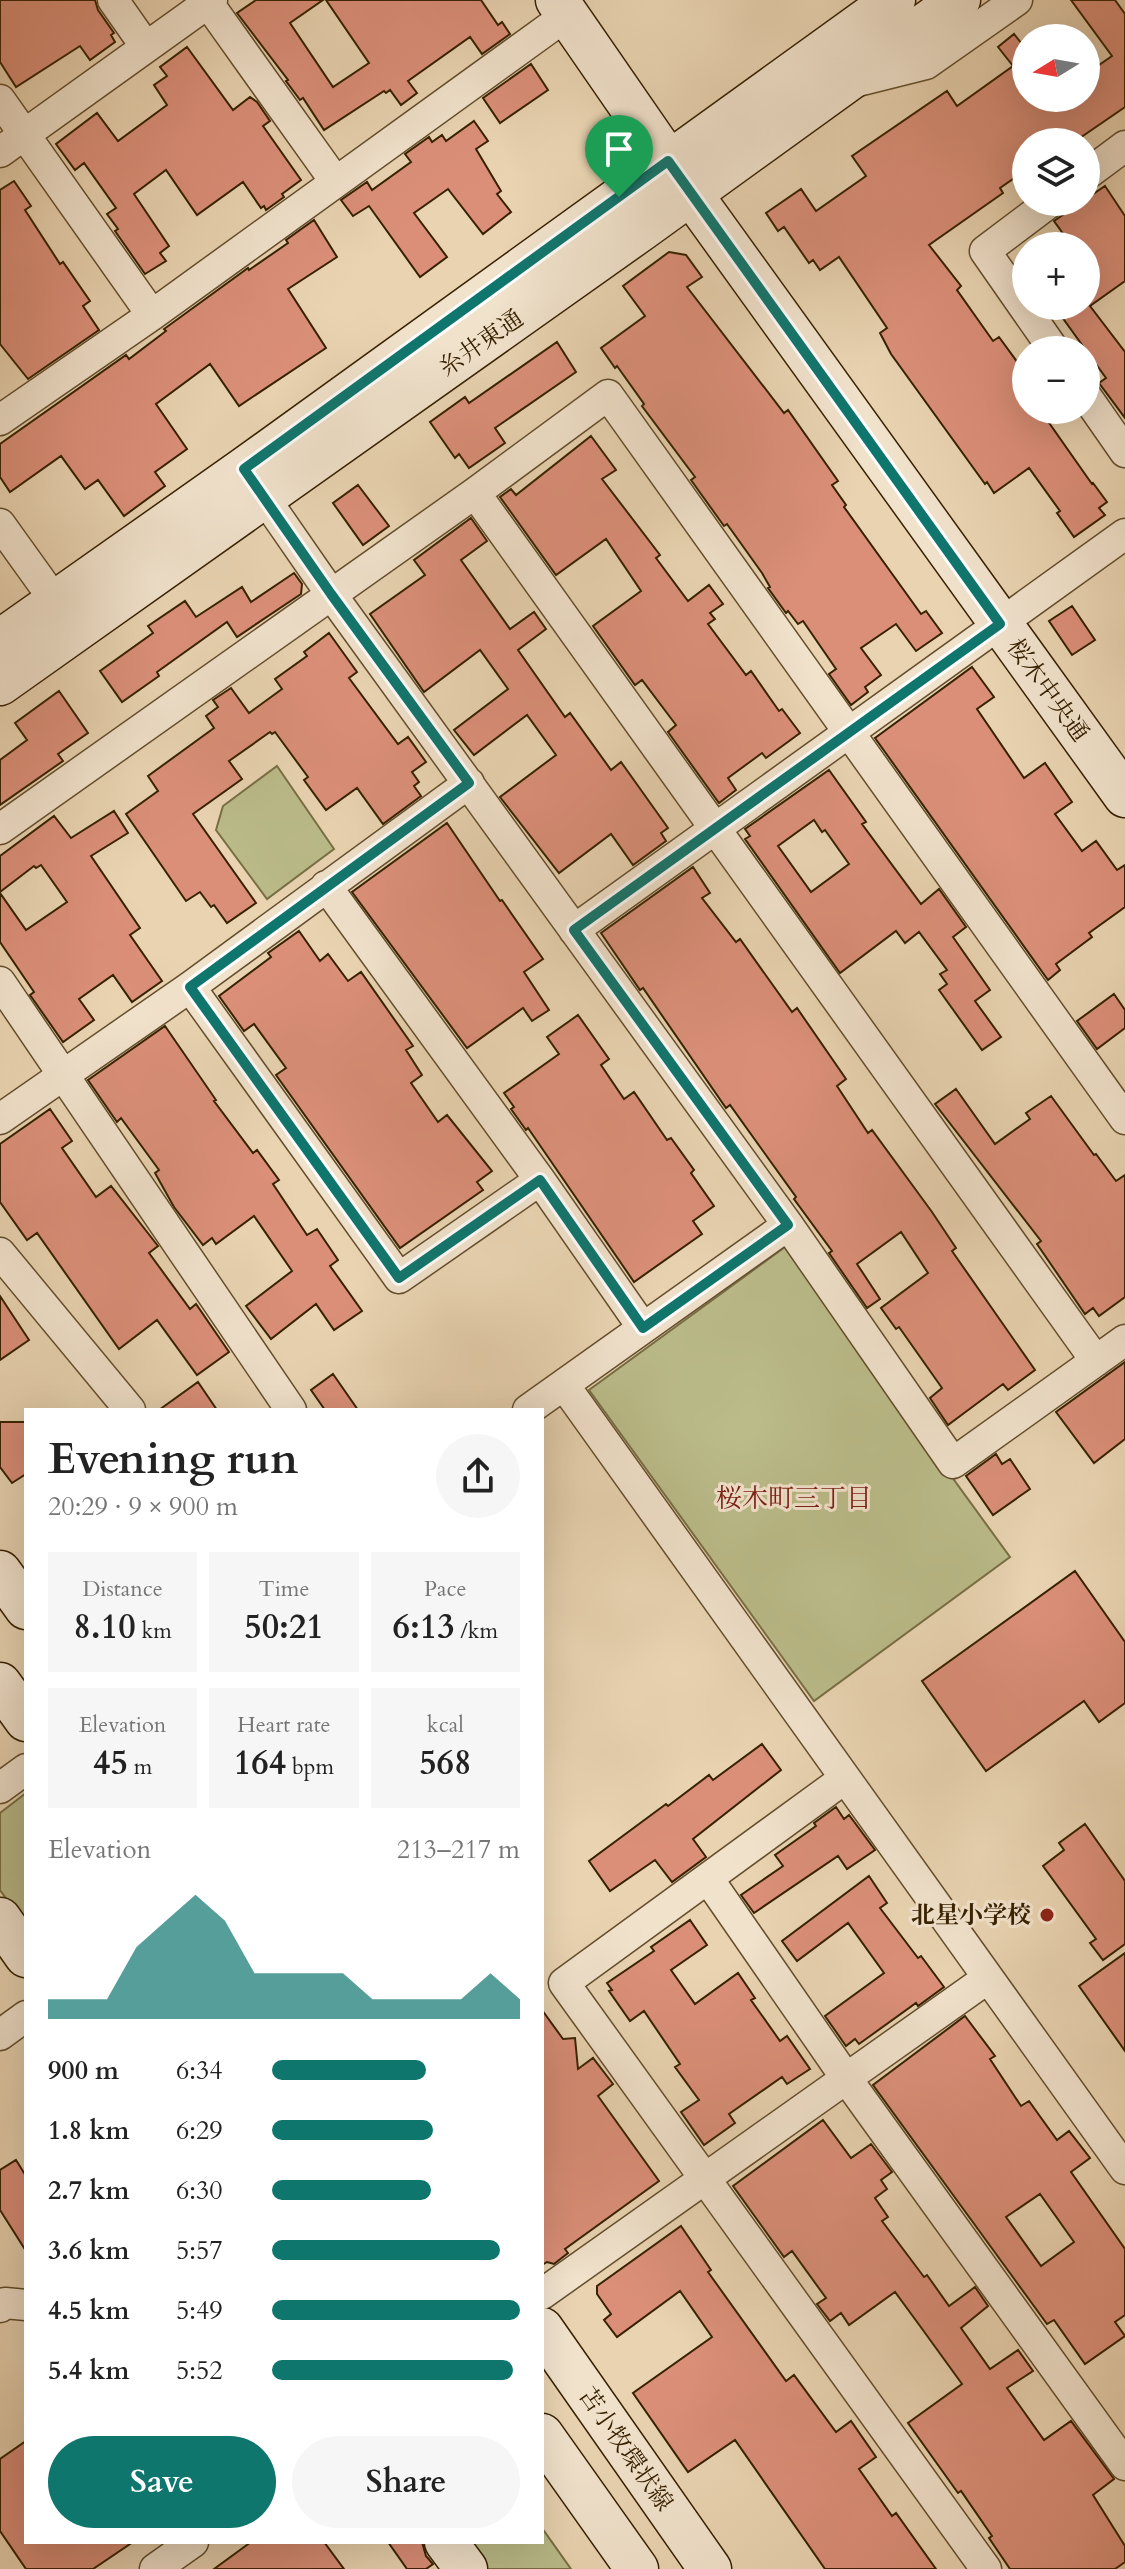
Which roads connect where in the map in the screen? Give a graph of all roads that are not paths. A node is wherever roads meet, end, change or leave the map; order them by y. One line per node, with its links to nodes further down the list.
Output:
1 (113, 0): 8 (street)
2 (859, 0): 9 (street)
3 (894, 0): 9 (street, 糸井東通)
4 (959, 0): 9 (street, 糸井東通)
5 (1017, 0): 9 (street)
6 (210, 1): 8 (street); 15 (street)
7 (562, 8): 14 (street, 桜木中央通); 15 (street)
8 (146, 47): 11 (street)
9 (835, 66): 14 (street, 糸井東通)
10 (0, 100): 11 (street)
11 (12, 143): 17 (street)
12 (1125, 146): 13 (street)
13 (1100, 165)
14 (680, 177): 22 (street, 糸井東通); 28 (street, 桜木中央通)
15 (335, 181): 17 (street)
16 (1031, 216): 18 (street)
17 (152, 315): 20 (street)
18 (1044, 336)
19 (1100, 416): 21 (street)
20 (0, 420)
21 (1125, 452)
22 (254, 483): 26 (street); 27 (street, 糸井東通)
23 (475, 493): 26 (street); 31 (street); 35 (street)
24 (0, 524): 27 (street)
25 (1125, 534): 28 (street)
26 (331, 594): 32 (street); 34 (street)
27 (67, 617): 29 (street, 糸井東通); 30 (street, 糸井東通)
28 (1000, 624): 31 (street); 33 (street, 桜木中央通)
29 (0, 641)
30 (0, 684)
31 (849, 731): 35 (street); 42 (street)
32 (469, 783): 36 (street); 37 (street)
33 (1125, 796)
34 (0, 829)
35 (717, 829): 37 (street); 48 (street)
36 (326, 886): 39 (street); 43 (street)
37 (574, 930): 44 (street)
38 (0, 982): 40 (street)
39 (190, 987): 40 (street); 43 (street)
40 (62, 1074): 41 (street); 51 (street)
41 (0, 1119)
42 (1125, 1119)
43 (540, 1180): 46 (street)
44 (788, 1225): 46 (street); 48 (street)
45 (0, 1253): 50 (street)
46 (643, 1328): 49 (street)
47 (1125, 1340): 48 (street)
48 (1096, 1361)
49 (564, 1385): 52 (street); 58 (street)
50 (128, 1408)
51 (290, 1408)
52 (531, 1408)
53 (0, 1572): 54 (street)
54 (24, 1605)
55 (0, 1684): 56 (street)
56 (24, 1717)
57 (24, 1770): 59 (street)
58 (844, 1779): 60 (street); 63 (street)
59 (0, 1788)
60 (709, 1880): 66 (street); 68 (street)
61 (0, 1919): 62 (street)
62 (24, 1953)
63 (988, 1978): 66 (street); 67 (street)
64 (24, 2017): 65 (street)
65 (0, 2035)
66 (846, 2078): 68 (street); 74 (street)
67 (1125, 2169)
68 (707, 2179): 69 (street); 79 (street)
69 (544, 2293)
70 (24, 2305): 71 (street)
71 (0, 2307)
72 (544, 2332): 78 (street, 苫小牧環状線)
73 (544, 2438): 77 (street)
74 (1125, 2465)
75 (190, 2544): 76 (street)
76 (155, 2569)
77 (637, 2569)
78 (710, 2569)
79 (986, 2569)

